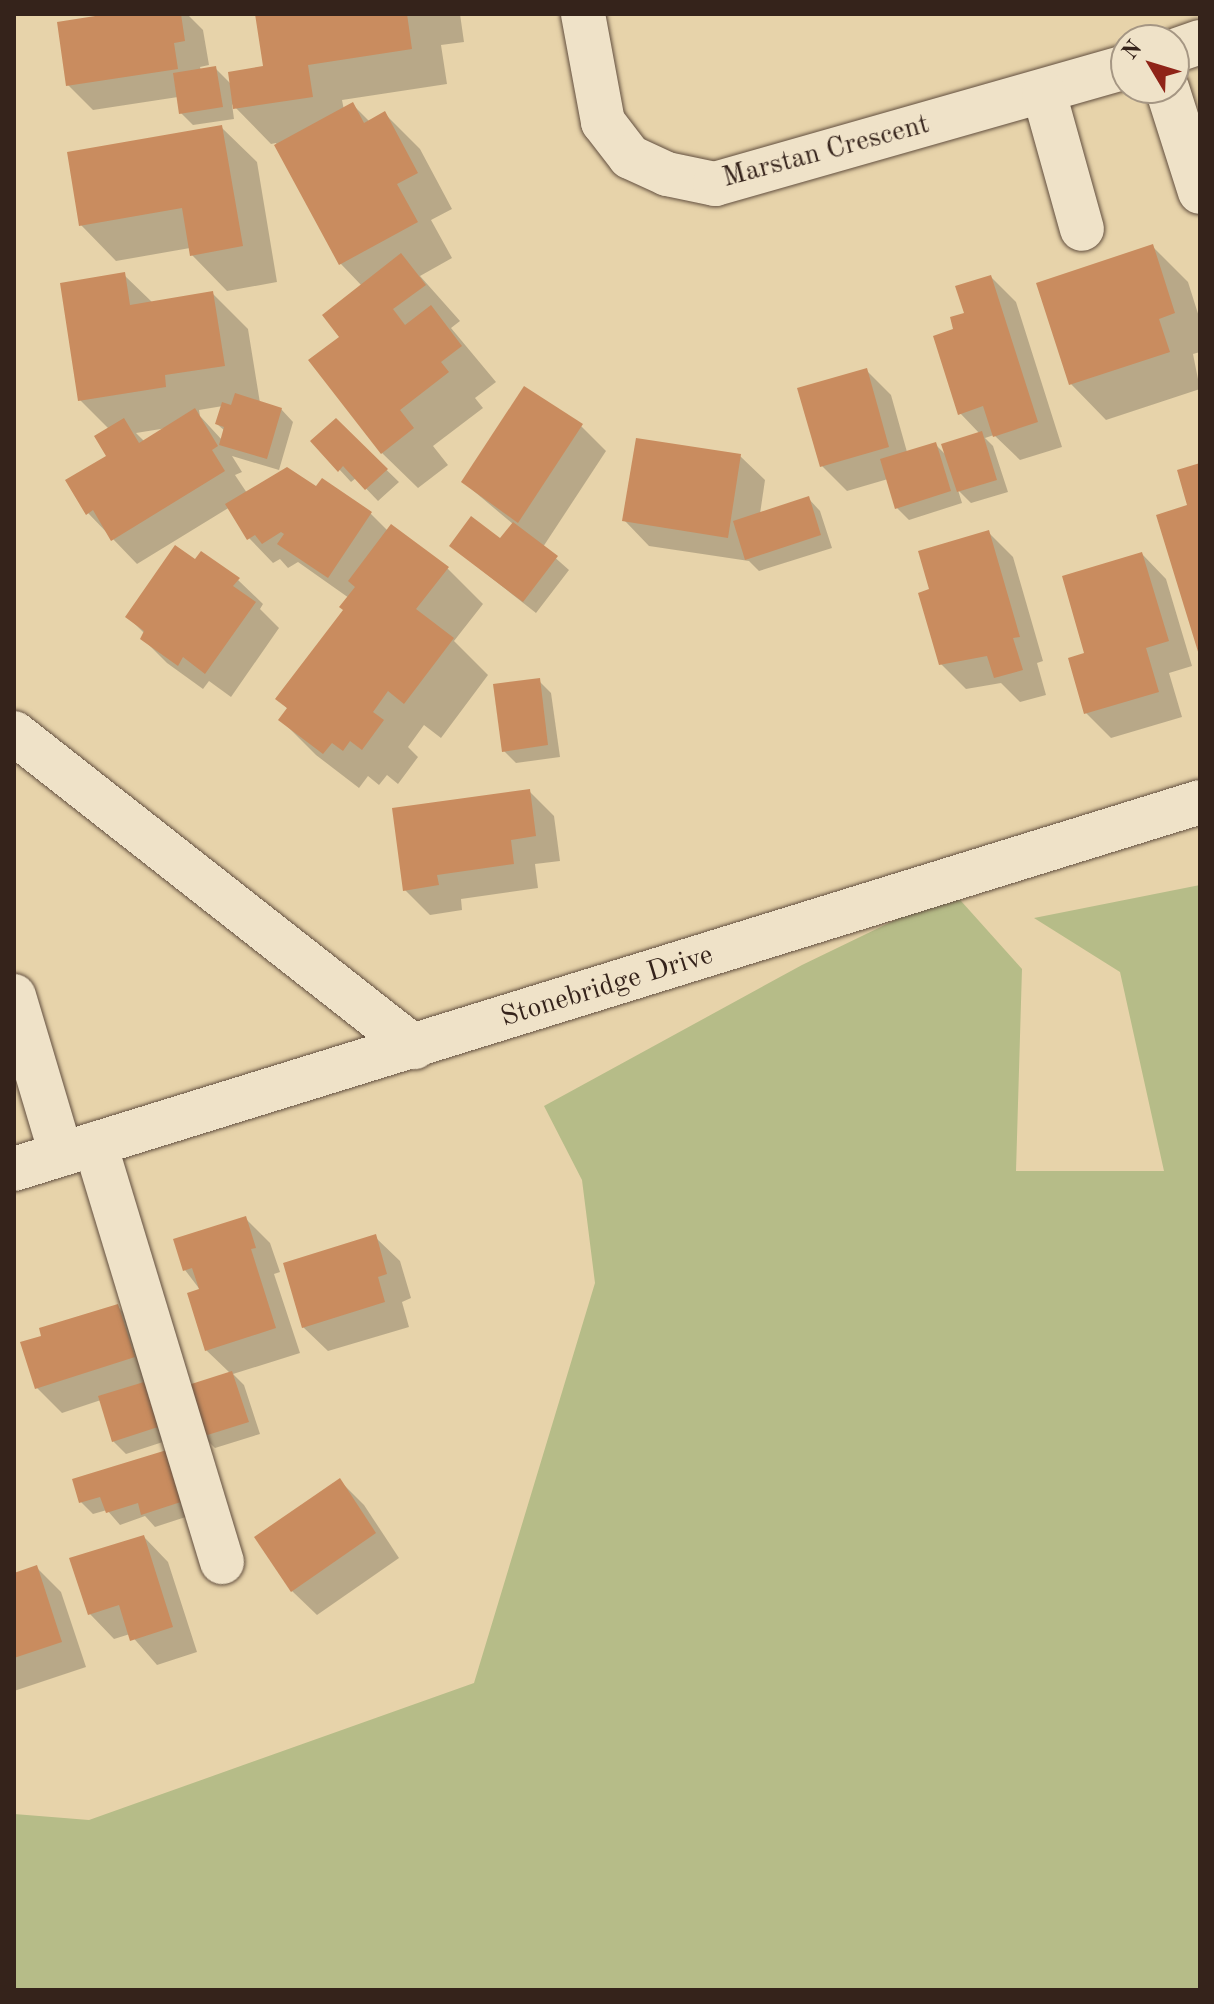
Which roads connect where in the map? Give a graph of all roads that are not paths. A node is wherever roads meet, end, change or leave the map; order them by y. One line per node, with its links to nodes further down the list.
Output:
1 (583, 14): 3 (street, Marstan Crescent)
2 (1110, 72): 3 (street, Marstan Crescent)
3 (1044, 93): 6 (street)
4 (1172, 104): 5 (street)
5 (1200, 192)
6 (1082, 229)
7 (14, 733): 10 (street)
8 (1200, 802): 10 (street, Stonebridge Drive)
9 (14, 996): 11 (street)
10 (414, 1047): 11 (street, Stonebridge Drive)
11 (78, 1149): 12 (street, Stonebridge Drive); 13 (street)
12 (14, 1169)
13 (222, 1562)

